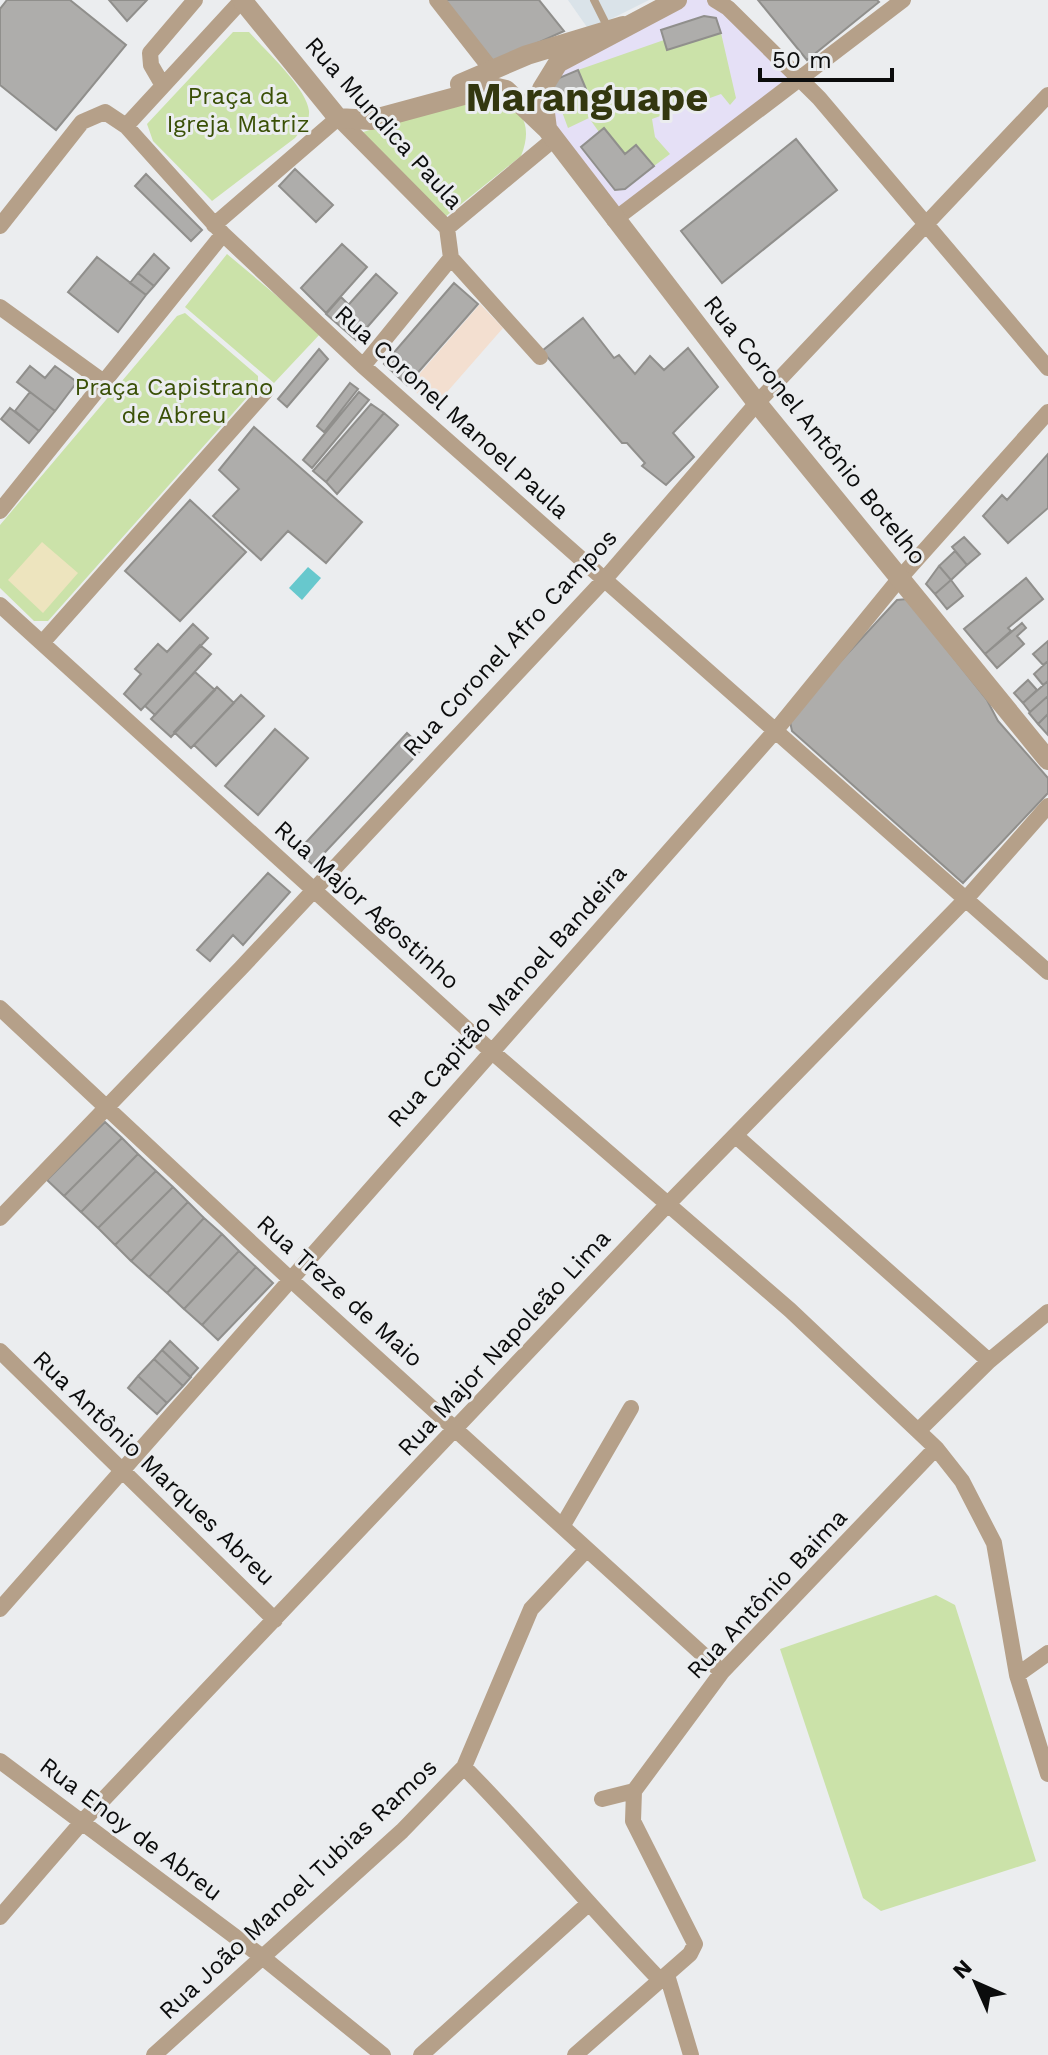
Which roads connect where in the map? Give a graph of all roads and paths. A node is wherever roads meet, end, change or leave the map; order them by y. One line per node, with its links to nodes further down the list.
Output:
1 (195, 0): 11 (street)
2 (242, 0): 11 (street); 13 (street, Rua Mundica Paula)
3 (437, 0): 9 (street)
4 (594, 0): 8 (lane)
5 (677, 0): 8 (street)
6 (715, 0): 10 (street)
7 (903, 0): 10 (street)
8 (616, 28): 9 (street); 16 (street, Rua Coronel Antônio Botelho)
9 (491, 69): 14 (street)
10 (798, 77): 17 (street); 18 (street)
11 (162, 84): 15 (street)
12 (1048, 95): 18 (street, Rua Coronel Afro Campos)
13 (338, 118): 14 (street); 20 (street, Rua Mundica Paula); 21 (street)
14 (371, 120): 16 (street, Rua Coronel Antônio Botelho)
15 (126, 126): 19 (street); 21 (street, Rua Coronel Manoel Paula)
16 (551, 134): 17 (street, Rua Coronel Antônio Botelho); 20 (street)
17 (614, 220): 29 (street, Rua Coronel Antônio Botelho)
18 (925, 221): 26 (street); 29 (street, Rua Coronel Afro Campos)
19 (0, 226)
20 (447, 228): 22 (street, Rua Mundica Paula)
21 (219, 230): 25 (street, Rua Coronel Manoel Paula); 27 (street)
22 (451, 258): 24 (street); 25 (street)
23 (0, 307): 27 (street)
24 (540, 357)
25 (363, 366): 33 (street, Rua Coronel Manoel Paula)
26 (1048, 368)
27 (105, 383): 31 (street)
28 (266, 391): 35 (street)
29 (757, 403): 32 (street, Rua Coronel Antônio Botelho); 33 (street, Rua Coronel Afro Campos)
30 (1048, 412): 32 (street, Rua Capitão Manoel Bandeira)
31 (0, 511)
32 (900, 578): 36 (street, Rua Capitão Manoel Bandeira); 37 (street, Rua Coronel Antônio Botelho)
33 (604, 580): 36 (street, Rua Coronel Manoel Paula); 39 (street, Rua Coronel Afro Campos)
34 (0, 605): 35 (street, Rua Major Agostinho)
35 (42, 643): 39 (street, Rua Major Agostinho)
36 (776, 730): 40 (street, Rua Coronel Manoel Paula); 43 (street, Rua Capitão Manoel Bandeira)
37 (1048, 760)
38 (1048, 806): 40 (street, Rua Major Napoleão Lima)
39 (313, 889): 43 (street, Rua Major Agostinho); 44 (street, Rua Coronel Afro Campos)
40 (965, 900): 41 (street, Rua Coronel Manoel Paula); 45 (street, Rua Major Napoleão Lima)
41 (1048, 972)
42 (0, 1008): 44 (street, Rua Treze de Maio)
43 (490, 1050): 46 (street, Rua Major Agostinho); 48 (street, Rua Capitão Manoel Bandeira)
44 (108, 1107): 47 (street, Rua Coronel Afro Campos); 48 (street, Rua Treze de Maio)
45 (736, 1136): 46 (street, Rua Major Napoleão Lima); 51 (street)
46 (667, 1205): 53 (street, Rua Major Napoleão Lima); 54 (street, Rua Major Agostinho)
47 (0, 1218)
48 (290, 1279): 53 (street, Rua Treze de Maio); 56 (street, Rua Capitão Manoel Bandeira)
49 (1048, 1312): 51 (street)
50 (0, 1351): 56 (street, Rua Antônio Marques Abreu)
51 (989, 1361): 54 (street)
52 (631, 1408): 57 (street)
53 (456, 1429): 57 (street, Rua Treze de Maio); 60 (street, Rua Major Napoleão Lima)
54 (918, 1431): 55 (street, Rua Major Agostinho)
55 (936, 1448): 62 (street, Rua Antônio Baima); 63 (street, Rua Major Agostinho)
56 (123, 1471): 59 (street, Rua Capitão Manoel Bandeira); 60 (street, Rua Antônio Marques Abreu)
57 (563, 1525): 58 (street, Rua Treze de Maio)
58 (587, 1549): 62 (street, Rua Treze de Maio); 65 (street, Rua João Manoel Tubias Ramos)
59 (0, 1609)
60 (275, 1620): 69 (street, Rua Major Napoleão Lima)
61 (1048, 1653): 63 (street)
62 (722, 1672): 67 (street, Rua Antônio Baima)
63 (1017, 1675): 66 (street, Rua Major Agostinho)
64 (0, 1761): 69 (street, Rua Enoy de Abreu)
65 (464, 1767): 70 (street); 72 (street, Rua João Manoel Tubias Ramos)
66 (1048, 1774)
67 (634, 1791): 68 (street); 73 (street)
68 (602, 1799)
69 (82, 1822): 71 (street, Rua Major Napoleão Lima); 72 (street, Rua Enoy de Abreu)
70 (587, 1905): 73 (street); 76 (street)
71 (0, 1917)
72 (261, 1956): 74 (street, Rua João Manoel Tubias Ramos); 75 (street, Rua Enoy de Abreu)
73 (664, 1977): 77 (street); 78 (street)
74 (154, 2055)
75 (383, 2055)
76 (421, 2055)
77 (575, 2055)
78 (691, 2055)

